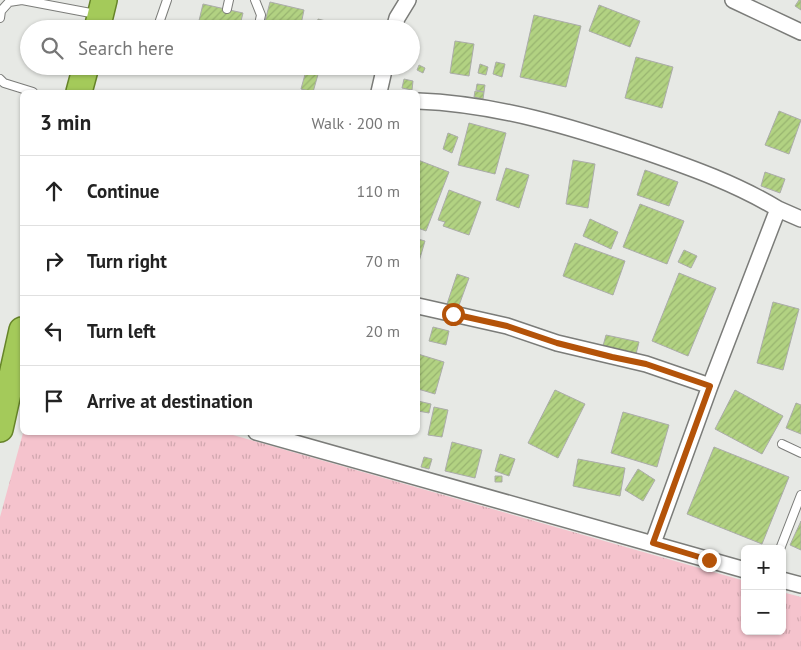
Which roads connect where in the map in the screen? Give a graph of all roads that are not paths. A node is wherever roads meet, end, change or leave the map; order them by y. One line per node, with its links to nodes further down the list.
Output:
1 (167, 0): 9 (lane)
2 (230, 0): 6 (lane)
3 (255, 0): 10 (lane)
4 (408, 0): 11 (street)
5 (733, 0): 12 (street)
6 (227, 10)
7 (100, 15): 8 (lane)
8 (0, 18)
9 (160, 20)
10 (260, 20)
11 (396, 20)
12 (801, 32)
13 (84, 75): 17 (highway)
14 (383, 75): 18 (street)
15 (0, 79): 16 (lane)
16 (27, 90)
17 (80, 90)
18 (379, 90)
19 (420, 101): 20 (street)
20 (778, 209): 21 (street); 24 (street)
21 (801, 219)
22 (420, 306): 24 (street)
23 (19, 363): 25 (highway)
24 (710, 386): 31 (street)
25 (0, 429)
26 (275, 435): 27 (street)
27 (288, 437): 31 (street)
28 (782, 444): 29 (lane)
29 (801, 453)
30 (801, 495): 32 (lane)
31 (653, 543): 33 (street)
32 (782, 545)
33 (741, 569)
34 (786, 581): 35 (street)
35 (801, 585)

